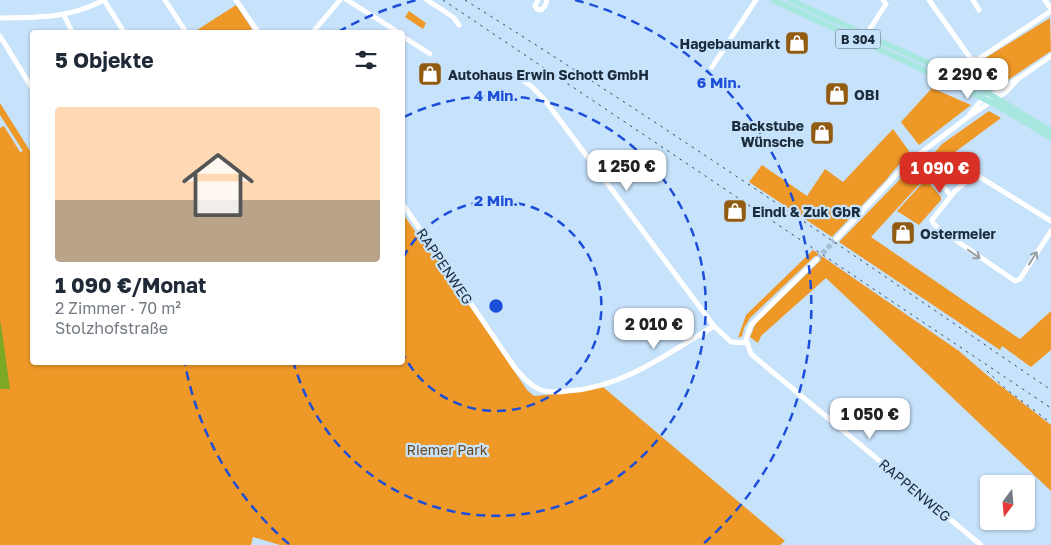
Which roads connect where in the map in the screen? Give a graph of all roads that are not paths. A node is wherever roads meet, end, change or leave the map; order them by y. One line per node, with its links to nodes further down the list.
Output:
1 (104, 0): 18 (street); 22 (street)
2 (165, 0): 23 (street)
3 (236, 0): 24 (street)
4 (340, 0): 25 (street)
5 (347, 0): 26 (street)
6 (427, 0): 20 (street)
7 (538, 0): 8 (street)
8 (547, 0)
9 (756, 0): 32 (street)
10 (773, 0): 35 (main road, B 304)
11 (790, 0): 27 (main road, B 304)
12 (883, 0): 27 (street)
13 (929, 0): 17 (street)
14 (973, 0): 16 (street)
15 (1045, 0): 17 (street)
16 (979, 10)
17 (1051, 10)
18 (64, 15): 19 (street); 21 (street)
19 (0, 18)
20 (459, 25)
21 (71, 30)
22 (123, 30)
23 (185, 30)
24 (257, 30)
25 (315, 30)
26 (395, 30)
27 (866, 35): 35 (main road, B 304)
28 (0, 36): 34 (street)
29 (405, 38): 30 (street)
30 (430, 54)
31 (1051, 56): 35 (street)
32 (712, 67)
33 (520, 79): 45 (street)
34 (30, 85)
35 (991, 98): 36 (main road, B 304); 37 (main road, B 304); 38 (street)
36 (1051, 131)
37 (1051, 138)
38 (918, 155): 39 (street); 43 (street)
39 (951, 196): 41 (street); 42 (street, one-way to 42)
40 (405, 207): 45 (street, RAPPENWEG)
41 (1051, 220)
42 (1051, 230)
43 (836, 239)
44 (817, 259): 46 (street)
45 (714, 326): 46 (street)
46 (747, 343): 47 (street, RAPPENWEG)
47 (981, 545)

